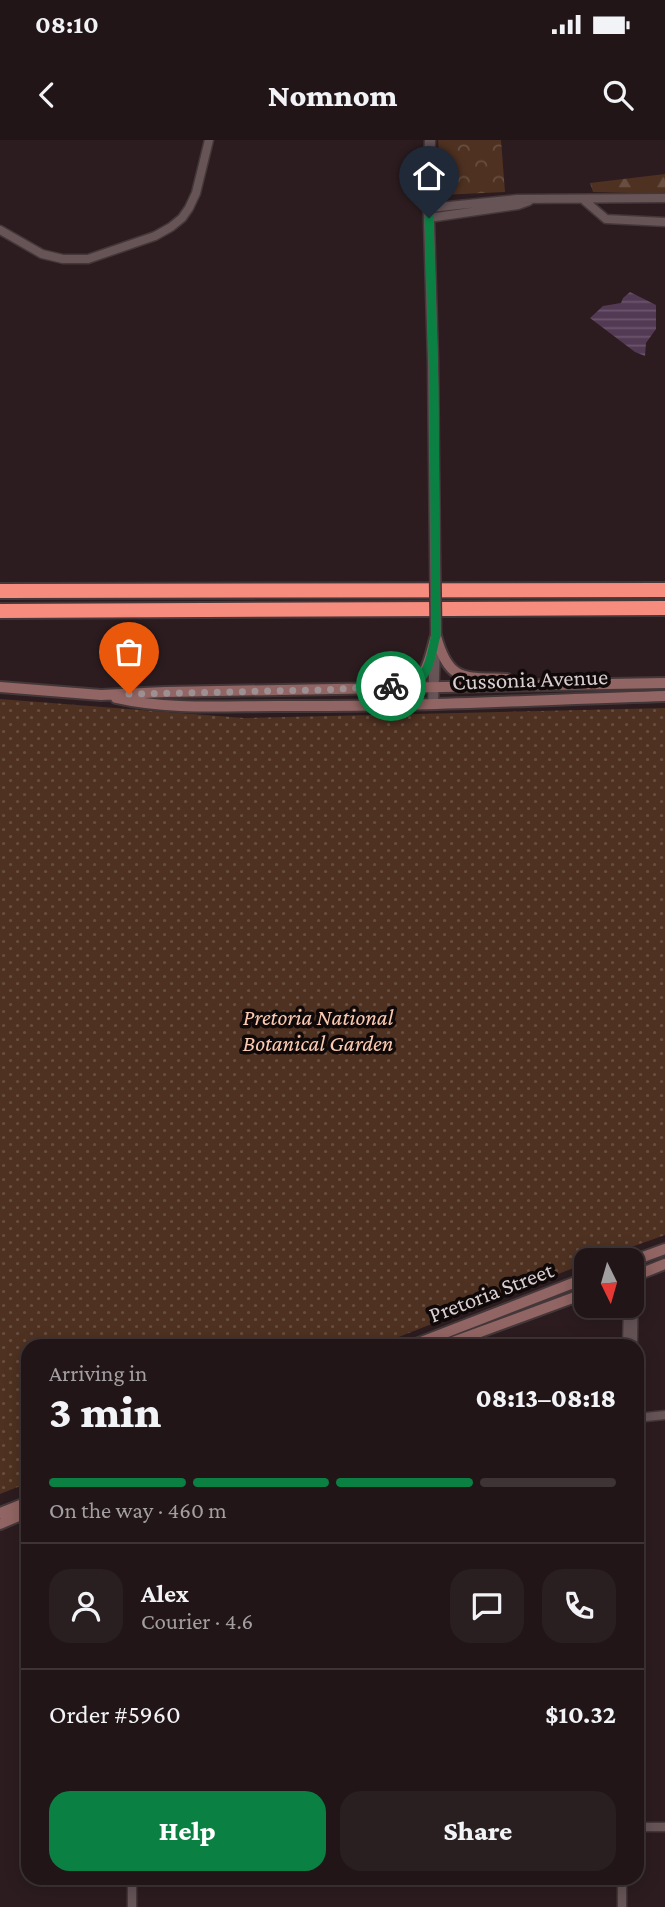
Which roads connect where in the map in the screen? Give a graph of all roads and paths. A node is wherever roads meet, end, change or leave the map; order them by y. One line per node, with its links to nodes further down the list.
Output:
1 (209, 140): 7 (street)
2 (430, 140): 5 (street)
3 (665, 198): 5 (street)
4 (585, 201): 6 (street)
5 (429, 213): 14 (street, bridge)
6 (665, 222)
7 (0, 230)
8 (665, 590): 9 (highway)
9 (0, 591)
10 (397, 608): 11 (highway); 12 (highway); 13 (highway)
11 (665, 608)
12 (0, 611)
13 (665, 615)
14 (436, 635): 16 (main road); 17 (street); 19 (main road)
15 (665, 683): 16 (main road, Cussonia Avenue)
16 (543, 685): 17 (main road, Cussonia Avenue)
17 (433, 686): 19 (main road, Cussonia Avenue); 22 (street)
18 (0, 687): 20 (main road, Cussonia Avenue)
19 (376, 688): 20 (main road, Cussonia Avenue)
20 (104, 695): 22 (main road, Cussonia Avenue)
21 (665, 696): 22 (main road, Cussonia Avenue)
22 (433, 704)
23 (665, 1249): 24 (main road)
24 (644, 1257)
25 (665, 1264): 26 (main road)
26 (644, 1273)
27 (574, 1283): 31 (main road, Pretoria Street)
28 (574, 1297): 32 (main road, Pretoria Street)
29 (628, 1318): 33 (street)
30 (633, 1318): 34 (street)
31 (429, 1339)
32 (461, 1339)
33 (627, 1339)
34 (633, 1339)
35 (644, 1413): 37 (street)
36 (665, 1415): 37 (street)
37 (654, 1416): 38 (street)
38 (644, 1417)
39 (21, 1505): 40 (main road)
40 (0, 1513)
41 (21, 1516): 42 (main road)
42 (0, 1524)
43 (644, 1827): 44 (street)
44 (665, 1827)
45 (132, 1885): 47 (street)
46 (622, 1885): 48 (street)
47 (132, 1907)
48 (622, 1907)

